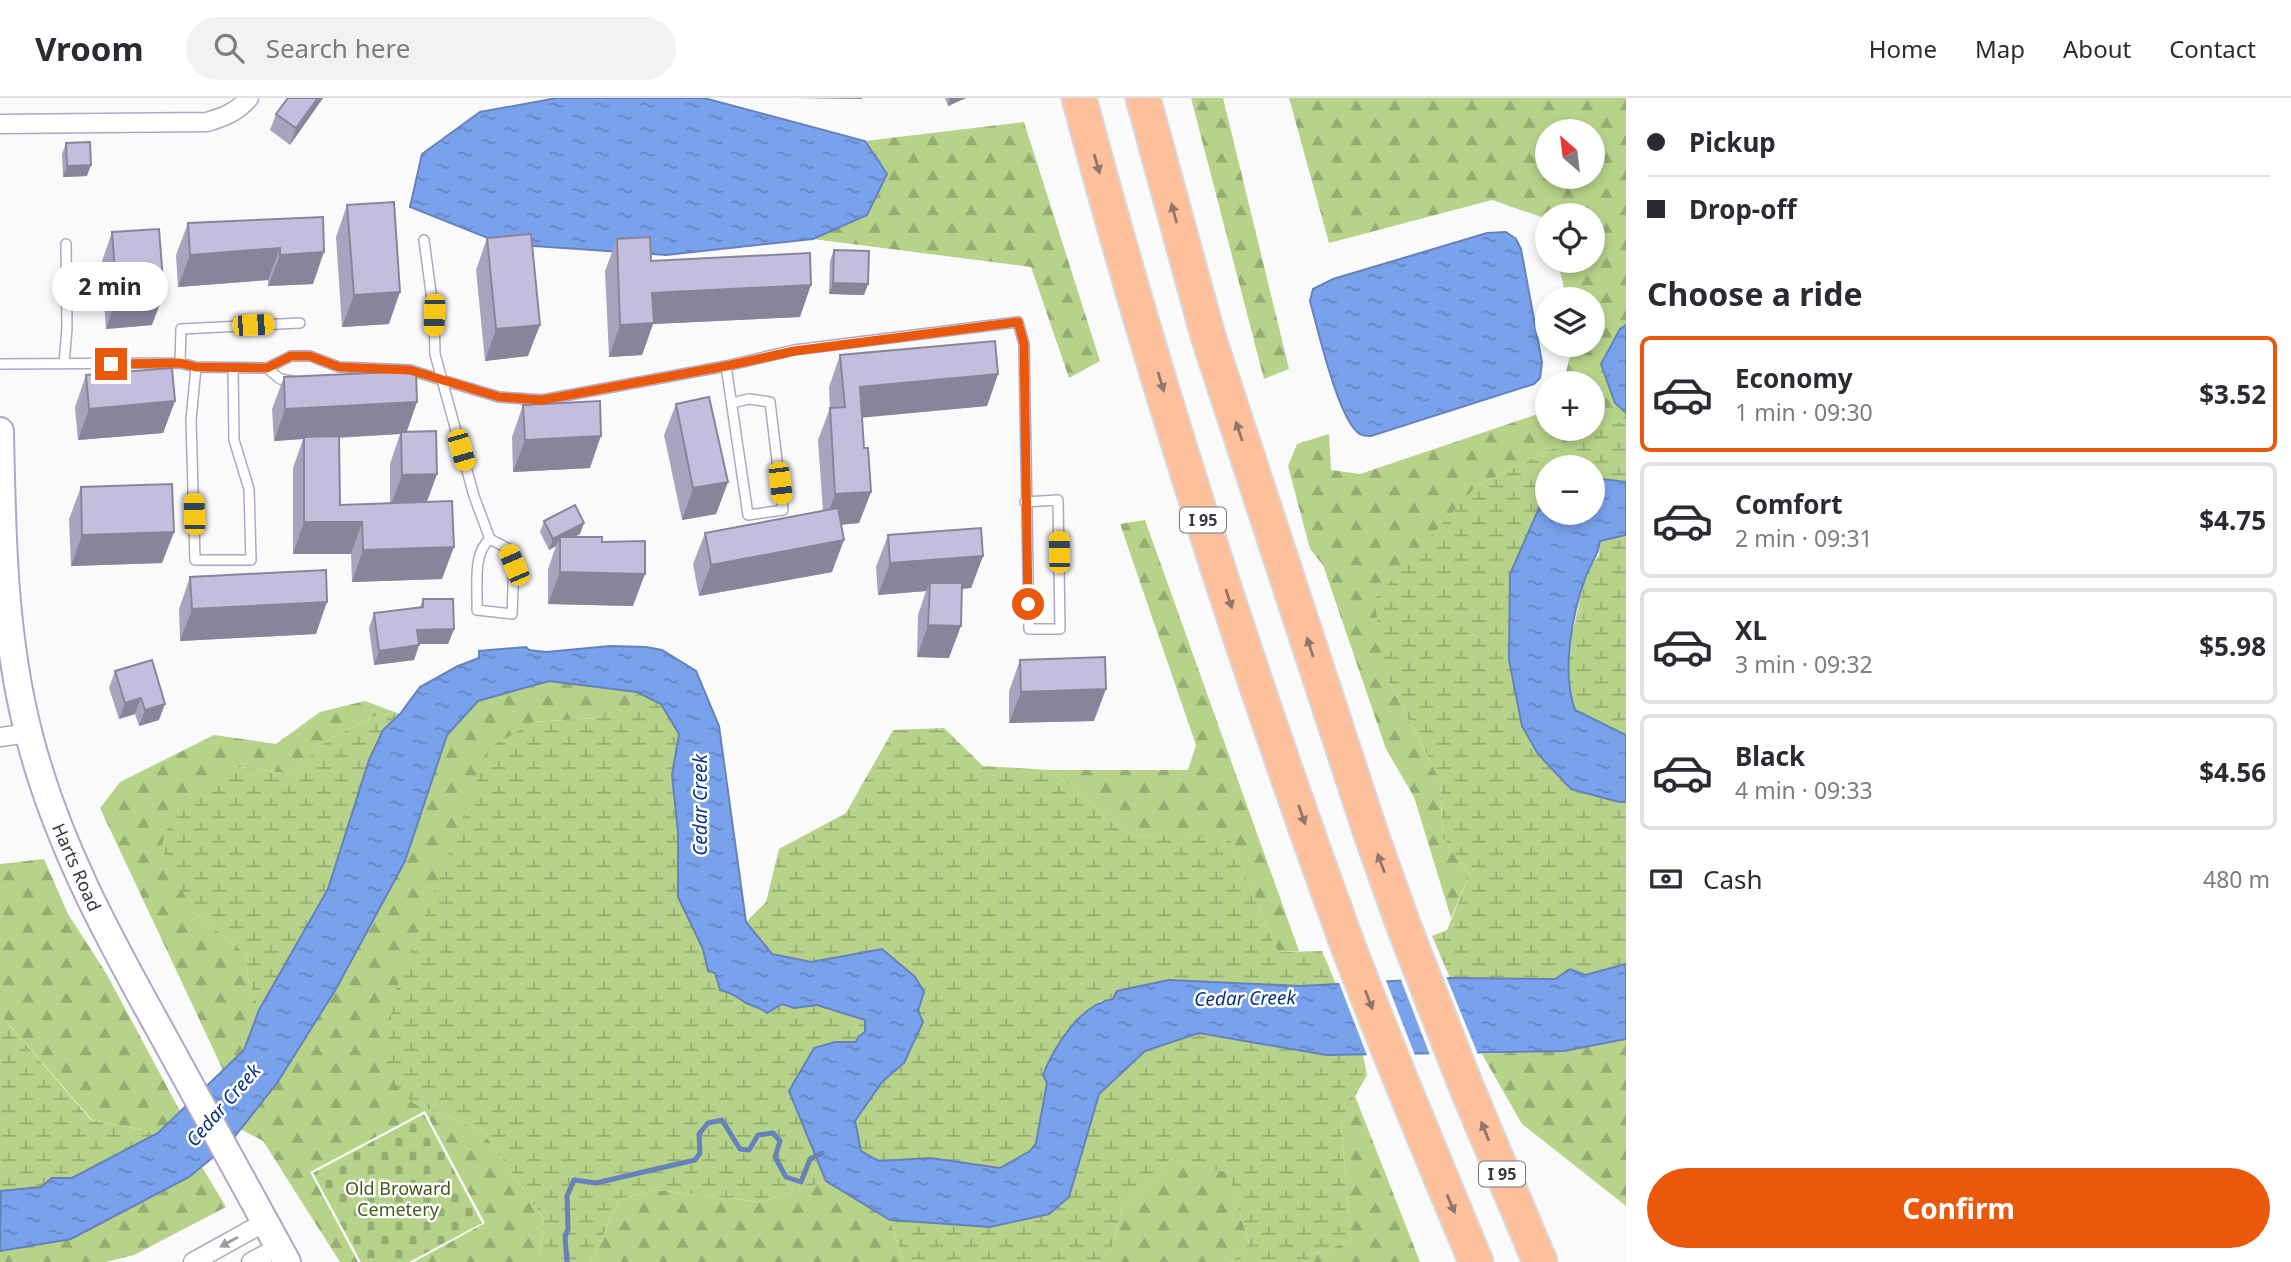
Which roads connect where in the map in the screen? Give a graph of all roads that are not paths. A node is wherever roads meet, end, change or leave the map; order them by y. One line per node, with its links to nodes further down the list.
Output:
1 (249, 98): 4 (street)
2 (1079, 98): 27 (highway, I 95, one-way to 27)
3 (1143, 98): 28 (highway, I 95, one-way to 3)
4 (0, 124)
5 (424, 240): 15 (lane)
6 (65, 244): 10 (lane)
7 (300, 323): 8 (lane)
8 (180, 363): 10 (lane); 12 (lane)
9 (0, 364): 10 (lane)
10 (64, 364)
11 (726, 366): 15 (lane); 17 (lane); 19 (lane)
12 (196, 367): 13 (lane); 13 (lane)
13 (233, 368): 14 (lane)
14 (267, 368): 15 (lane); 16 (lane)
15 (442, 380): 20 (lane)
16 (301, 382)
17 (732, 403): 17 (lane)
18 (0, 430): 21 (street, Harts Road)
19 (1025, 502): 19 (lane)
20 (490, 538): 20 (lane)
21 (28, 733): 22 (street); 23 (street, Harts Road)
22 (0, 737)
23 (265, 1222): 24 (street, Harts Road); 25 (street, one-way to 25)
24 (283, 1254): 26 (street)
25 (193, 1262)
26 (251, 1262)
27 (1476, 1262)
28 (1540, 1262)

